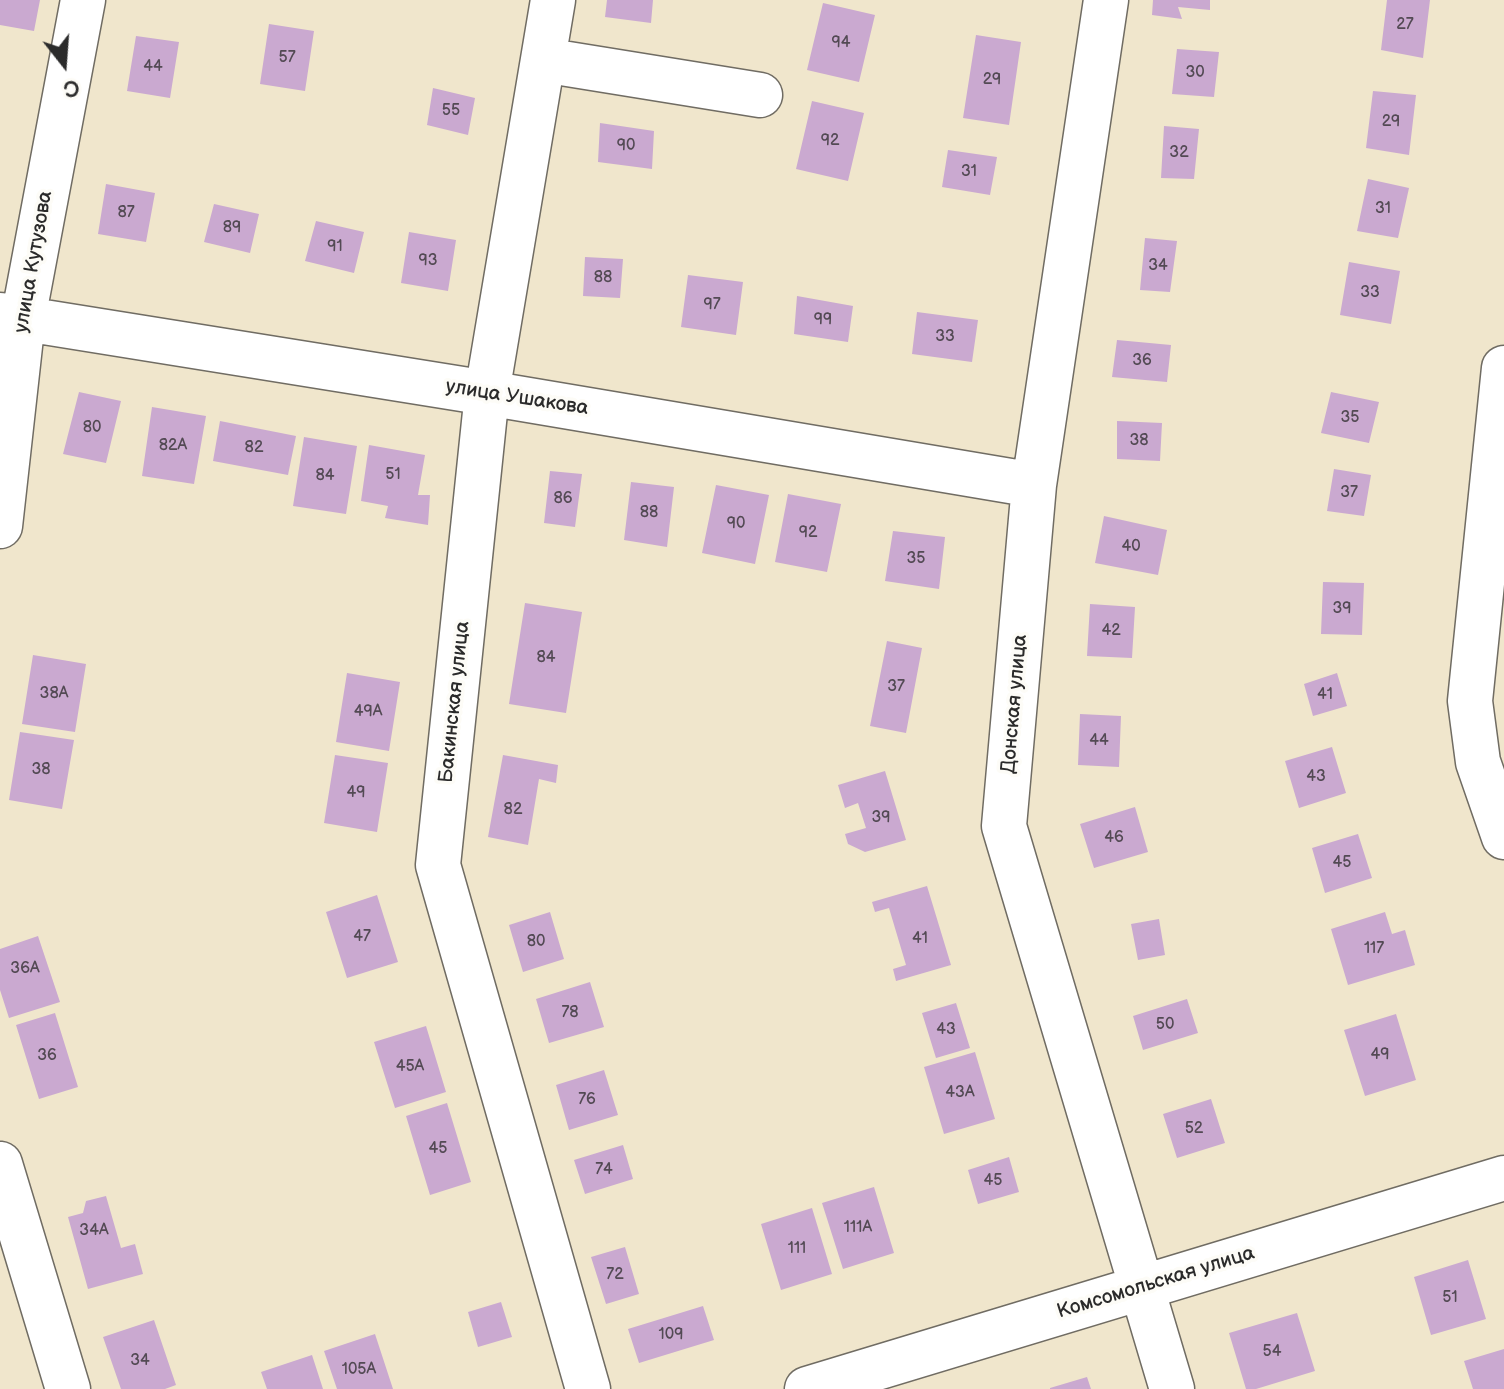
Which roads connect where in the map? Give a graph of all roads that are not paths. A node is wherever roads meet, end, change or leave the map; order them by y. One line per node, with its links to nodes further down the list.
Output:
1 (83, 0): 6 (street, улица Кутузова)
2 (553, 0): 4 (street, Бакинская улица)
3 (1106, 0): 9 (street, Донская улица)
4 (543, 60): 5 (street); 8 (street, Бакинская улица)
5 (760, 95)
6 (11, 317): 8 (street, улица Ушакова); 10 (street, улица Кутузова)
7 (1504, 368): 11 (street)
8 (487, 393): 9 (street, улица Ушакова); 16 (street, Бакинская улица)
9 (1034, 485): 14 (street, Донская улица)
10 (0, 526)
11 (1504, 837)
12 (0, 1164): 15 (street)
13 (1504, 1178): 14 (street, Комсомольская улица)
14 (1141, 1288): 17 (street, Комсомольская улица); 18 (street, Донская улица)
15 (68, 1389)
16 (588, 1389)
17 (807, 1389)
18 (1172, 1389)

